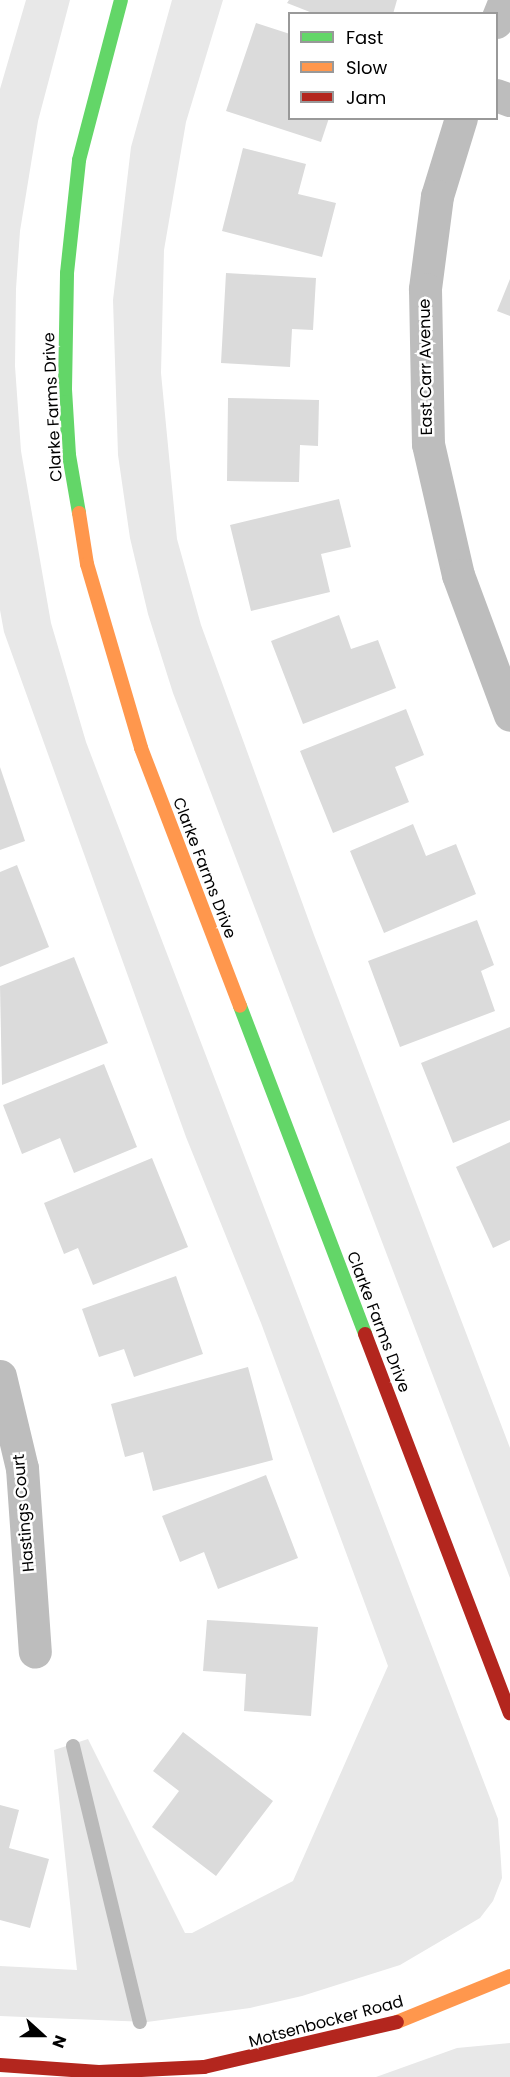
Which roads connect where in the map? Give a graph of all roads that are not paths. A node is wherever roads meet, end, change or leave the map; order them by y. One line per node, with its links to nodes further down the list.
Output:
1 (122, 0): 8 (street, Clarke Farms Drive)
2 (505, 0): 3 (street)
3 (498, 17)
4 (460, 120): 5 (street, East Carr Avenue)
5 (510, 715)
6 (0, 1376): 7 (street, Hastings Court)
7 (35, 1652)
8 (510, 1713)
9 (510, 1976): 10 (street, Motsenbocker Road)
10 (0, 2065)

